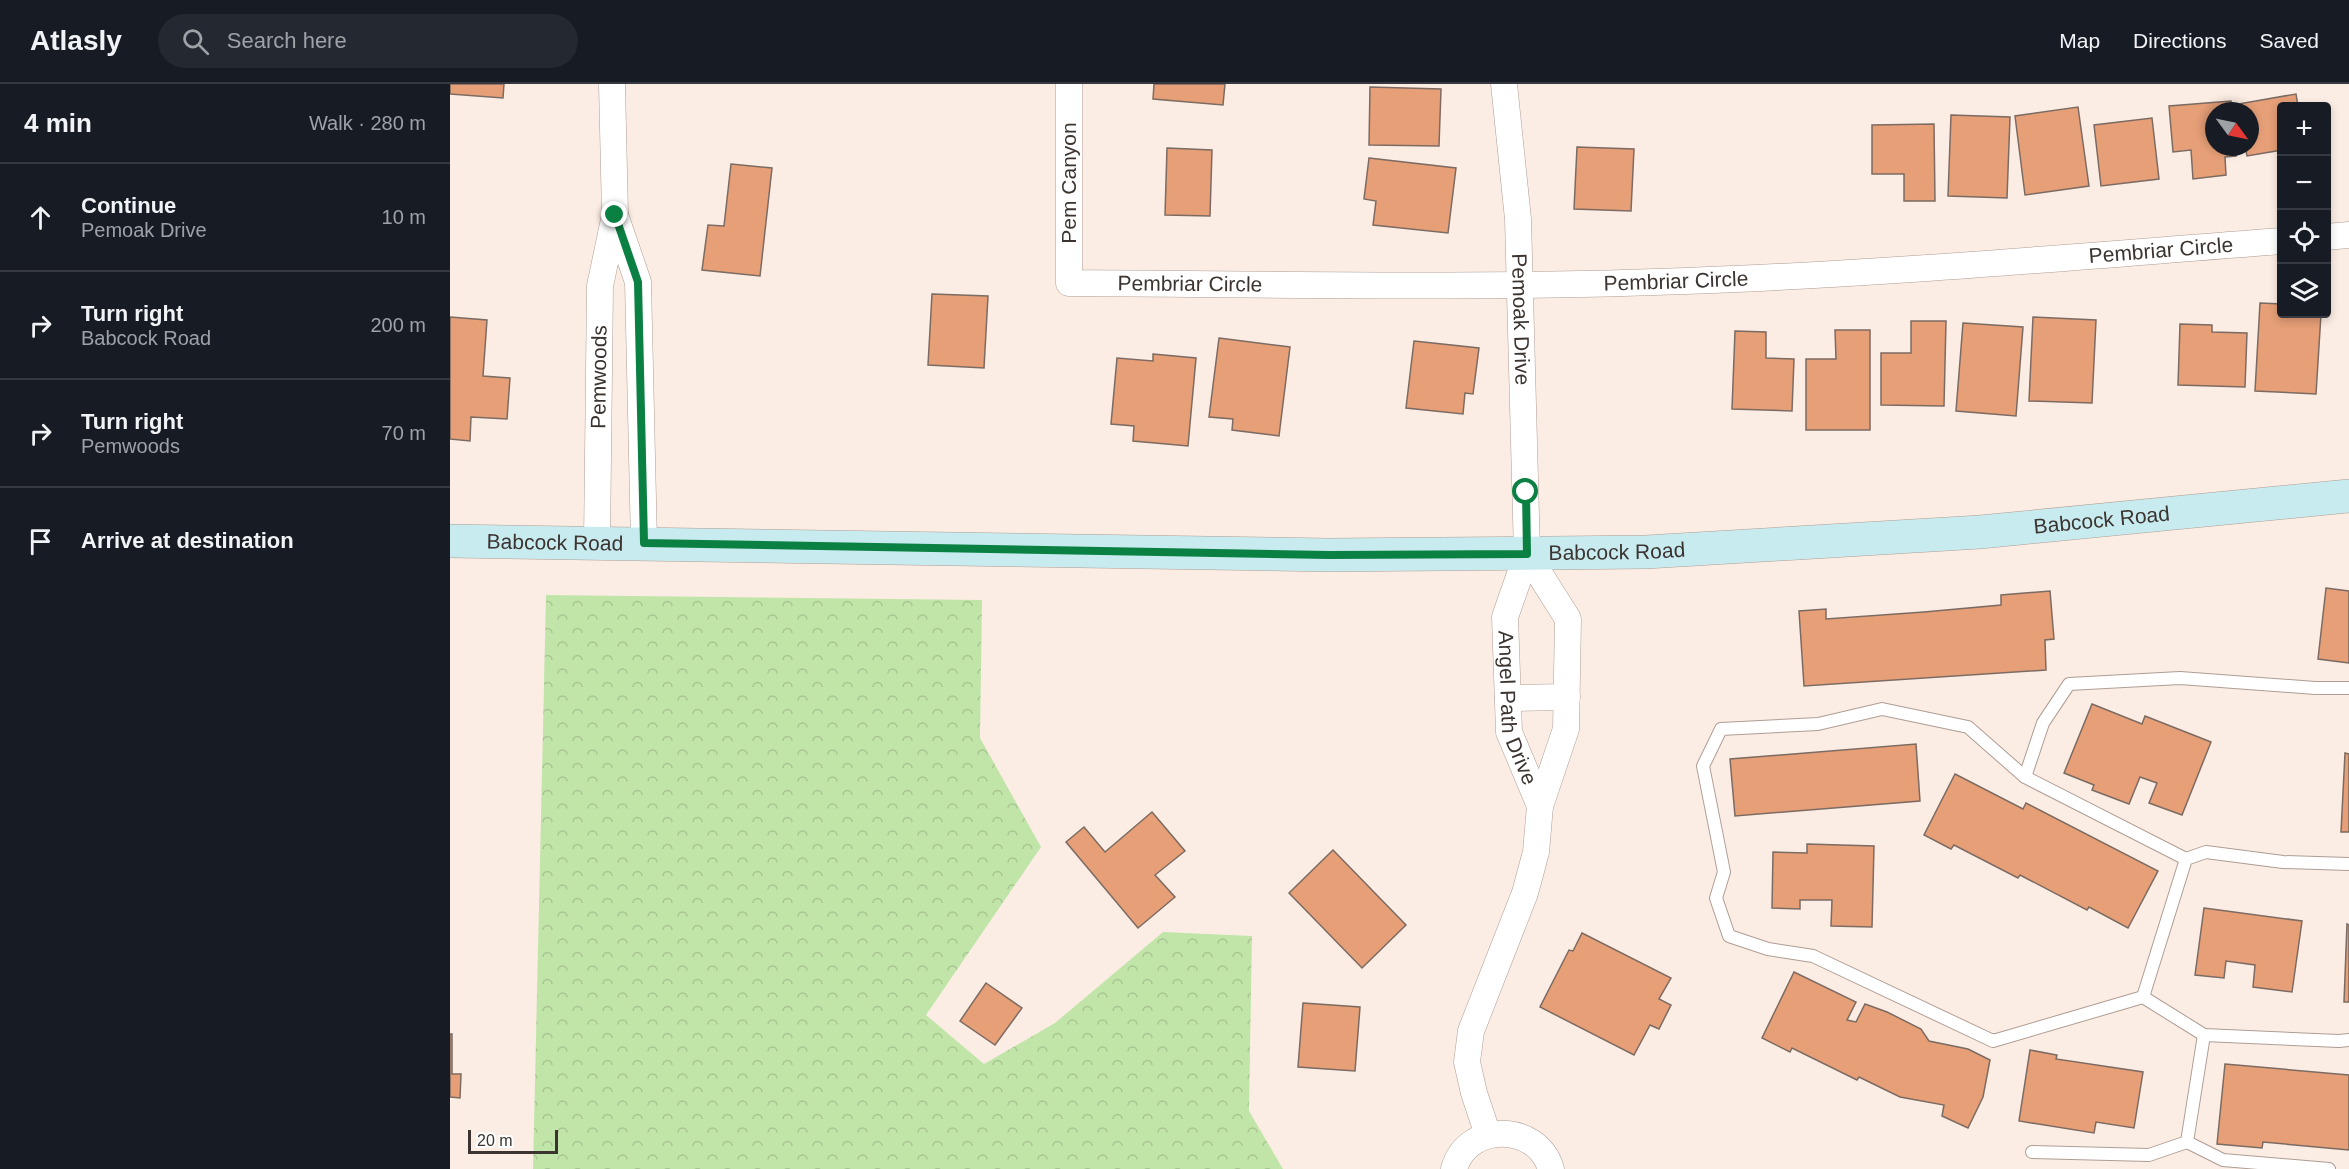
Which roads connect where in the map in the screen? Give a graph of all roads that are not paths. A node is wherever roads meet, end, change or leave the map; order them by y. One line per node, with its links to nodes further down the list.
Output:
1 (612, 84): 4 (street, Pemwoods)
2 (1069, 84): 8 (street, Pem Canyon)
3 (1504, 84): 9 (street, Pemoak Drive)
4 (615, 215): 12 (street, Pemwoods); 13 (street, Pemwoods)
5 (2349, 235): 6 (street)
6 (2331, 237)
7 (2277, 241): 9 (street, Pembriar Circle)
8 (1069, 283): 9 (street, Pembriar Circle)
9 (1521, 284): 14 (street, Pemoak Drive)
10 (2349, 496): 14 (main road, Babcock Road)
11 (450, 541): 12 (main road, Babcock Road)
12 (597, 542): 13 (main road, Babcock Road)
13 (644, 543): 14 (main road, Babcock Road)
14 (1527, 554): 16 (street, Angel Path Drive); 17 (street, Angel Path Drive)
15 (2349, 688): 18 (lane)
16 (1567, 697): 17 (street); 19 (street, Angel Path Drive)
17 (1508, 698): 19 (street, Angel Path Drive)
18 (2025, 777): 20 (lane); 22 (lane)
19 (1540, 806): 25 (street, Angel Path Drive)
20 (2186, 859): 21 (lane); 22 (lane)
21 (2349, 864)
22 (2144, 997): 23 (lane)
23 (2204, 1035): 24 (lane); 26 (lane)
24 (2349, 1040)
25 (1488, 1135): 28 (street); 29 (street)
26 (2187, 1142): 27 (lane); 30 (lane)
27 (2032, 1152)
28 (1454, 1169)
29 (1551, 1169)
30 (2329, 1169)

